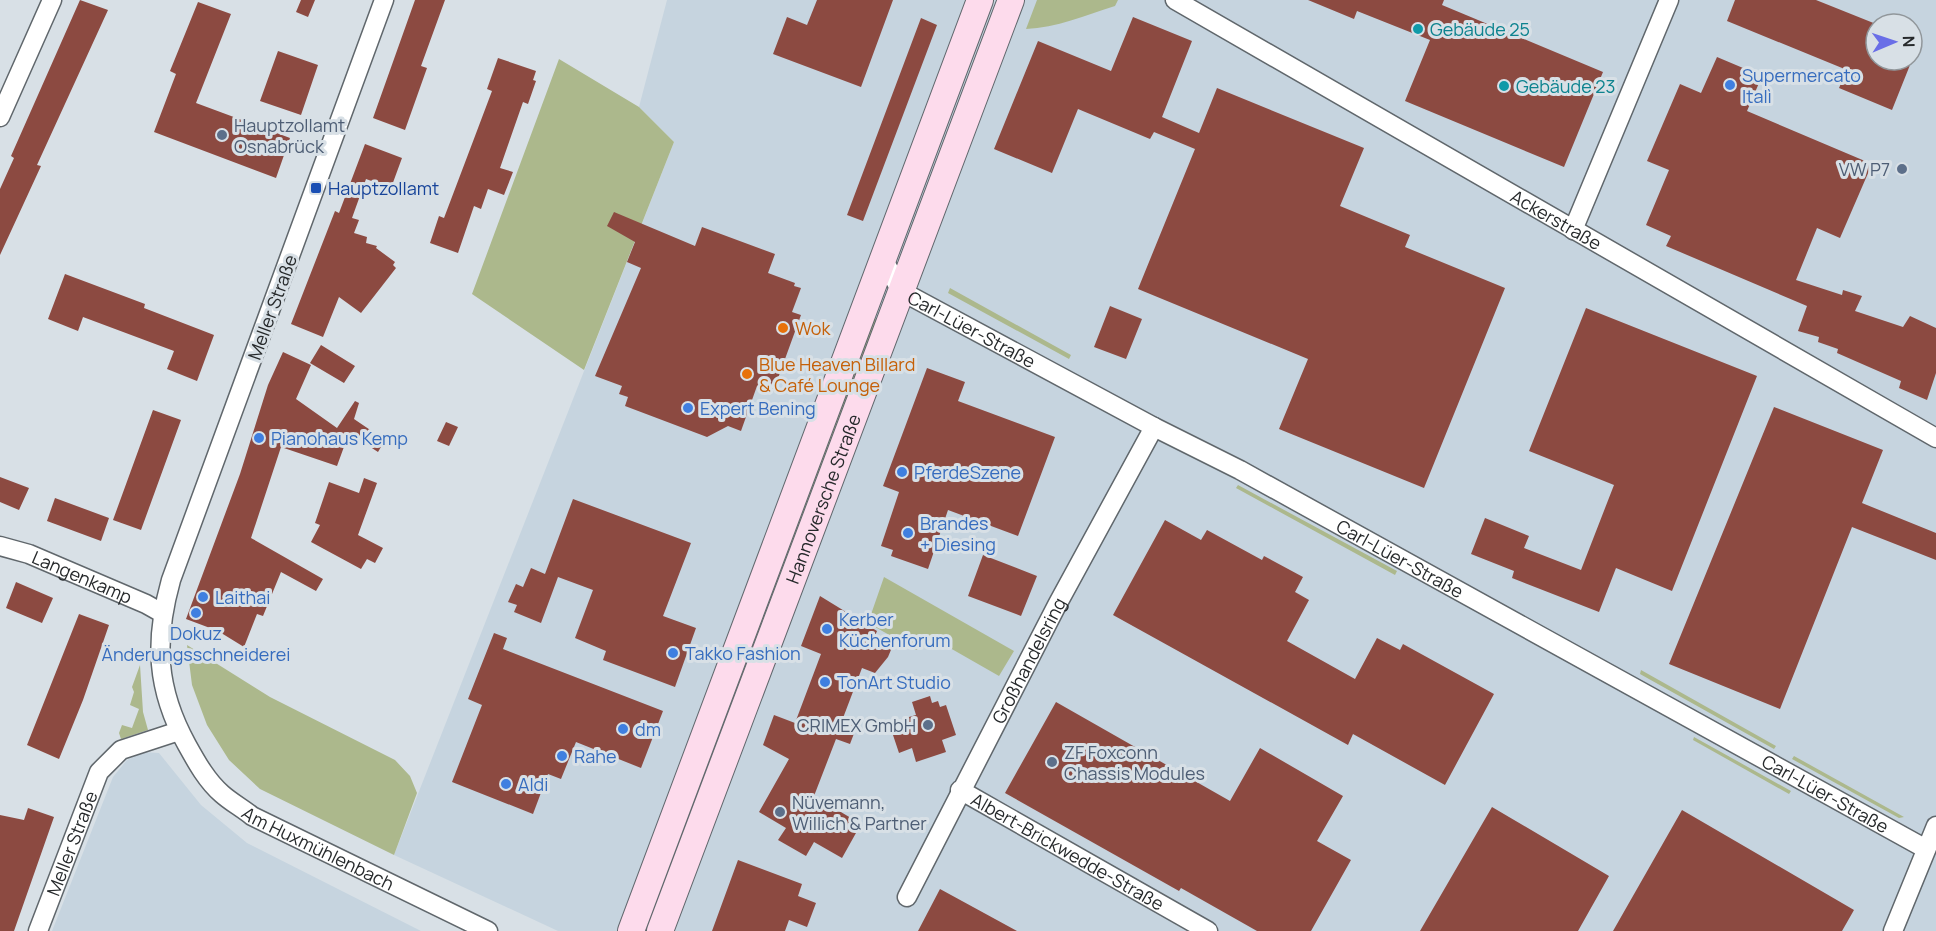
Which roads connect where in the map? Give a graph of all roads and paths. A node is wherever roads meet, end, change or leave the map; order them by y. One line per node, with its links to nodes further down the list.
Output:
1 (52, 0): 7 (street)
2 (384, 0): 14 (street, Meller Straße)
3 (980, 0): 9 (main road, Hannoversche Straße)
4 (1011, 0): 10 (main road, Hannoversche Straße)
5 (1175, 0): 8 (street, Ackerstraße)
6 (1669, 0): 8 (street)
7 (0, 117)
8 (1573, 230): 12 (street, Ackerstraße)
9 (883, 259): 10 (street, Carl-Lüer-Straße); 22 (main road, Hannoversche Straße)
10 (901, 291): 11 (street, Carl-Lüer-Straße); 23 (main road, Hannoversche Straße)
11 (1154, 427): 16 (street, Großhandelsring); 18 (street, Carl-Lüer-Straße)
12 (1936, 438)
13 (0, 546): 14 (street, Langenkamp)
14 (162, 613): 15 (street, Am Huxmühlenbach)
15 (179, 731): 20 (street, Meller Straße); 21 (street, Am Huxmühlenbach)
16 (960, 790): 19 (street, Großhandelsring); 24 (street, Albert-Brickwedde-Straße)
17 (1936, 826): 18 (street)
18 (1926, 849): 25 (street)
19 (907, 897)
20 (38, 931)
21 (488, 931)
22 (631, 931)
23 (660, 931)
24 (1208, 931)
25 (1893, 931)

